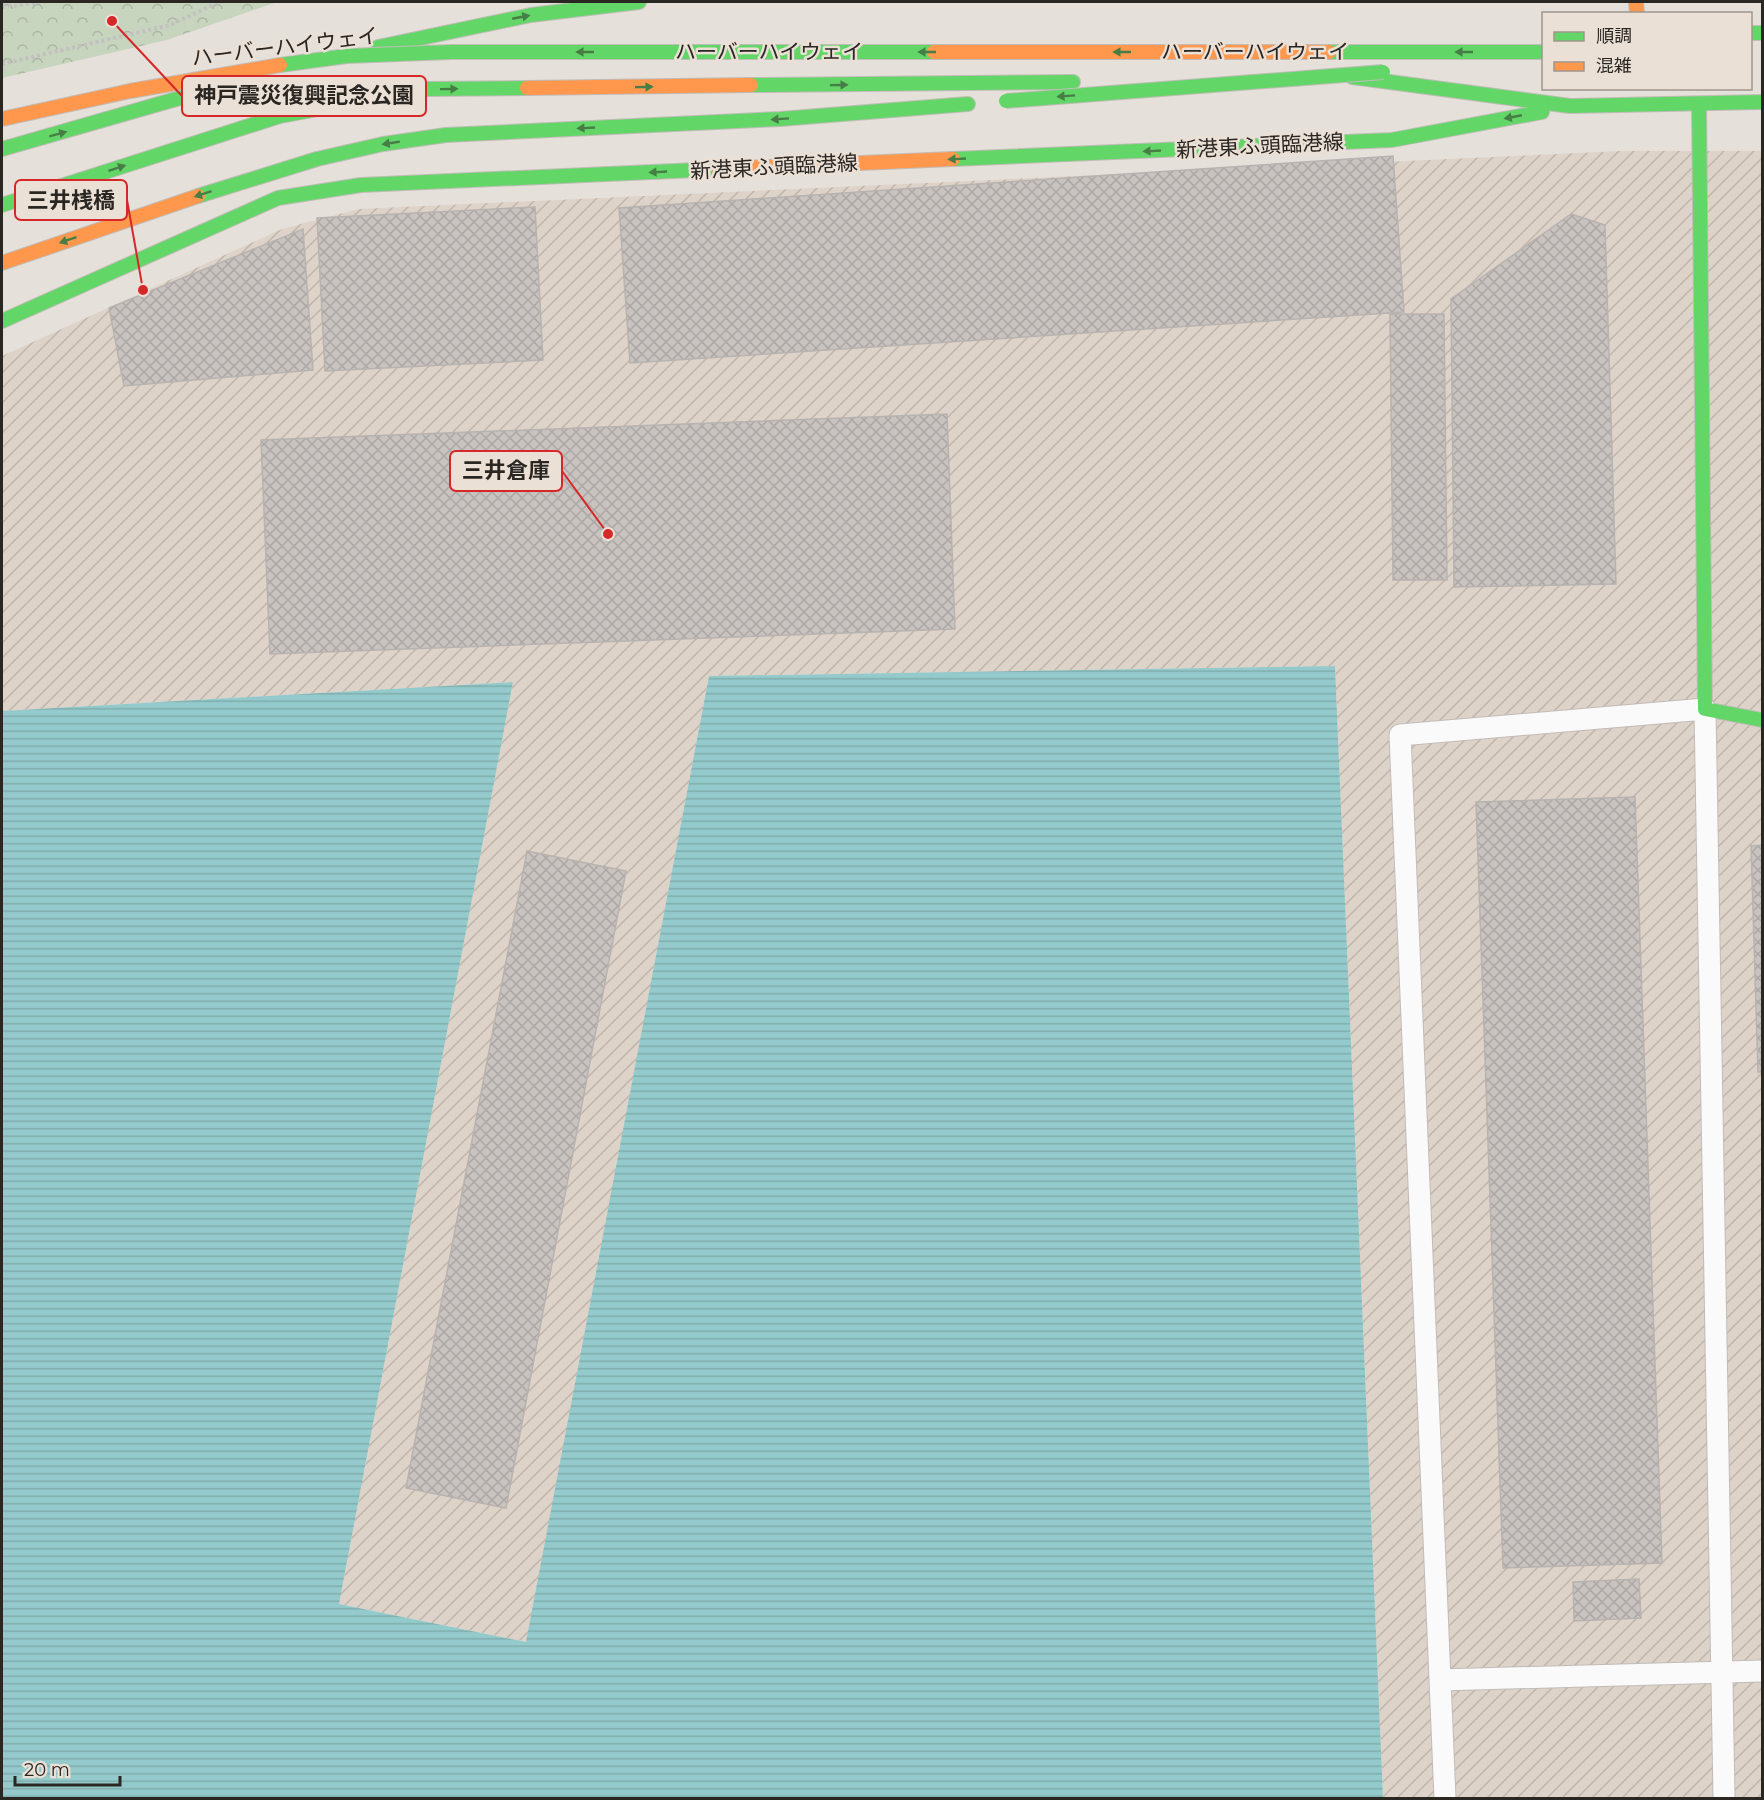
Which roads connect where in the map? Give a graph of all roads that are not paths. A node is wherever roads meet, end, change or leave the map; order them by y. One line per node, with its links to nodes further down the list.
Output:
1 (639, 2): 14 (street, one-way to 1)
2 (530, 31): 3 (street, ハーバーハイウェイ)
3 (364, 36)
4 (1542, 52): 13 (street, ハーバーハイウェイ, one-way to 13, bridge)
5 (1542, 59): 6 (street)
6 (1443, 67)
7 (1410, 69): 16 (street, one-way to 16, bridge)
8 (1642, 90): 11 (street)
9 (1762, 102): 10 (street, 新港東ふ頭臨港線)
10 (1699, 104): 11 (street, 新港東ふ頭臨港線); 18 (street)
11 (1644, 105): 12 (street, 新港東ふ頭臨港線)
12 (1570, 106): 15 (street, 新港東ふ頭臨港線, one-way to 12); 17 (street, 新港東ふ頭臨港線, one-way to 17)
13 (2, 119)
14 (2, 149)
15 (2, 205)
16 (2, 263)
17 (2, 321)
18 (1704, 709): 19 (street); 21 (lane); 22 (lane)
19 (1762, 720)
20 (1762, 1671): 21 (lane)
21 (1722, 1672): 22 (lane); 24 (lane)
22 (1440, 1680): 23 (lane)
23 (1444, 1798)
24 (1724, 1798)

